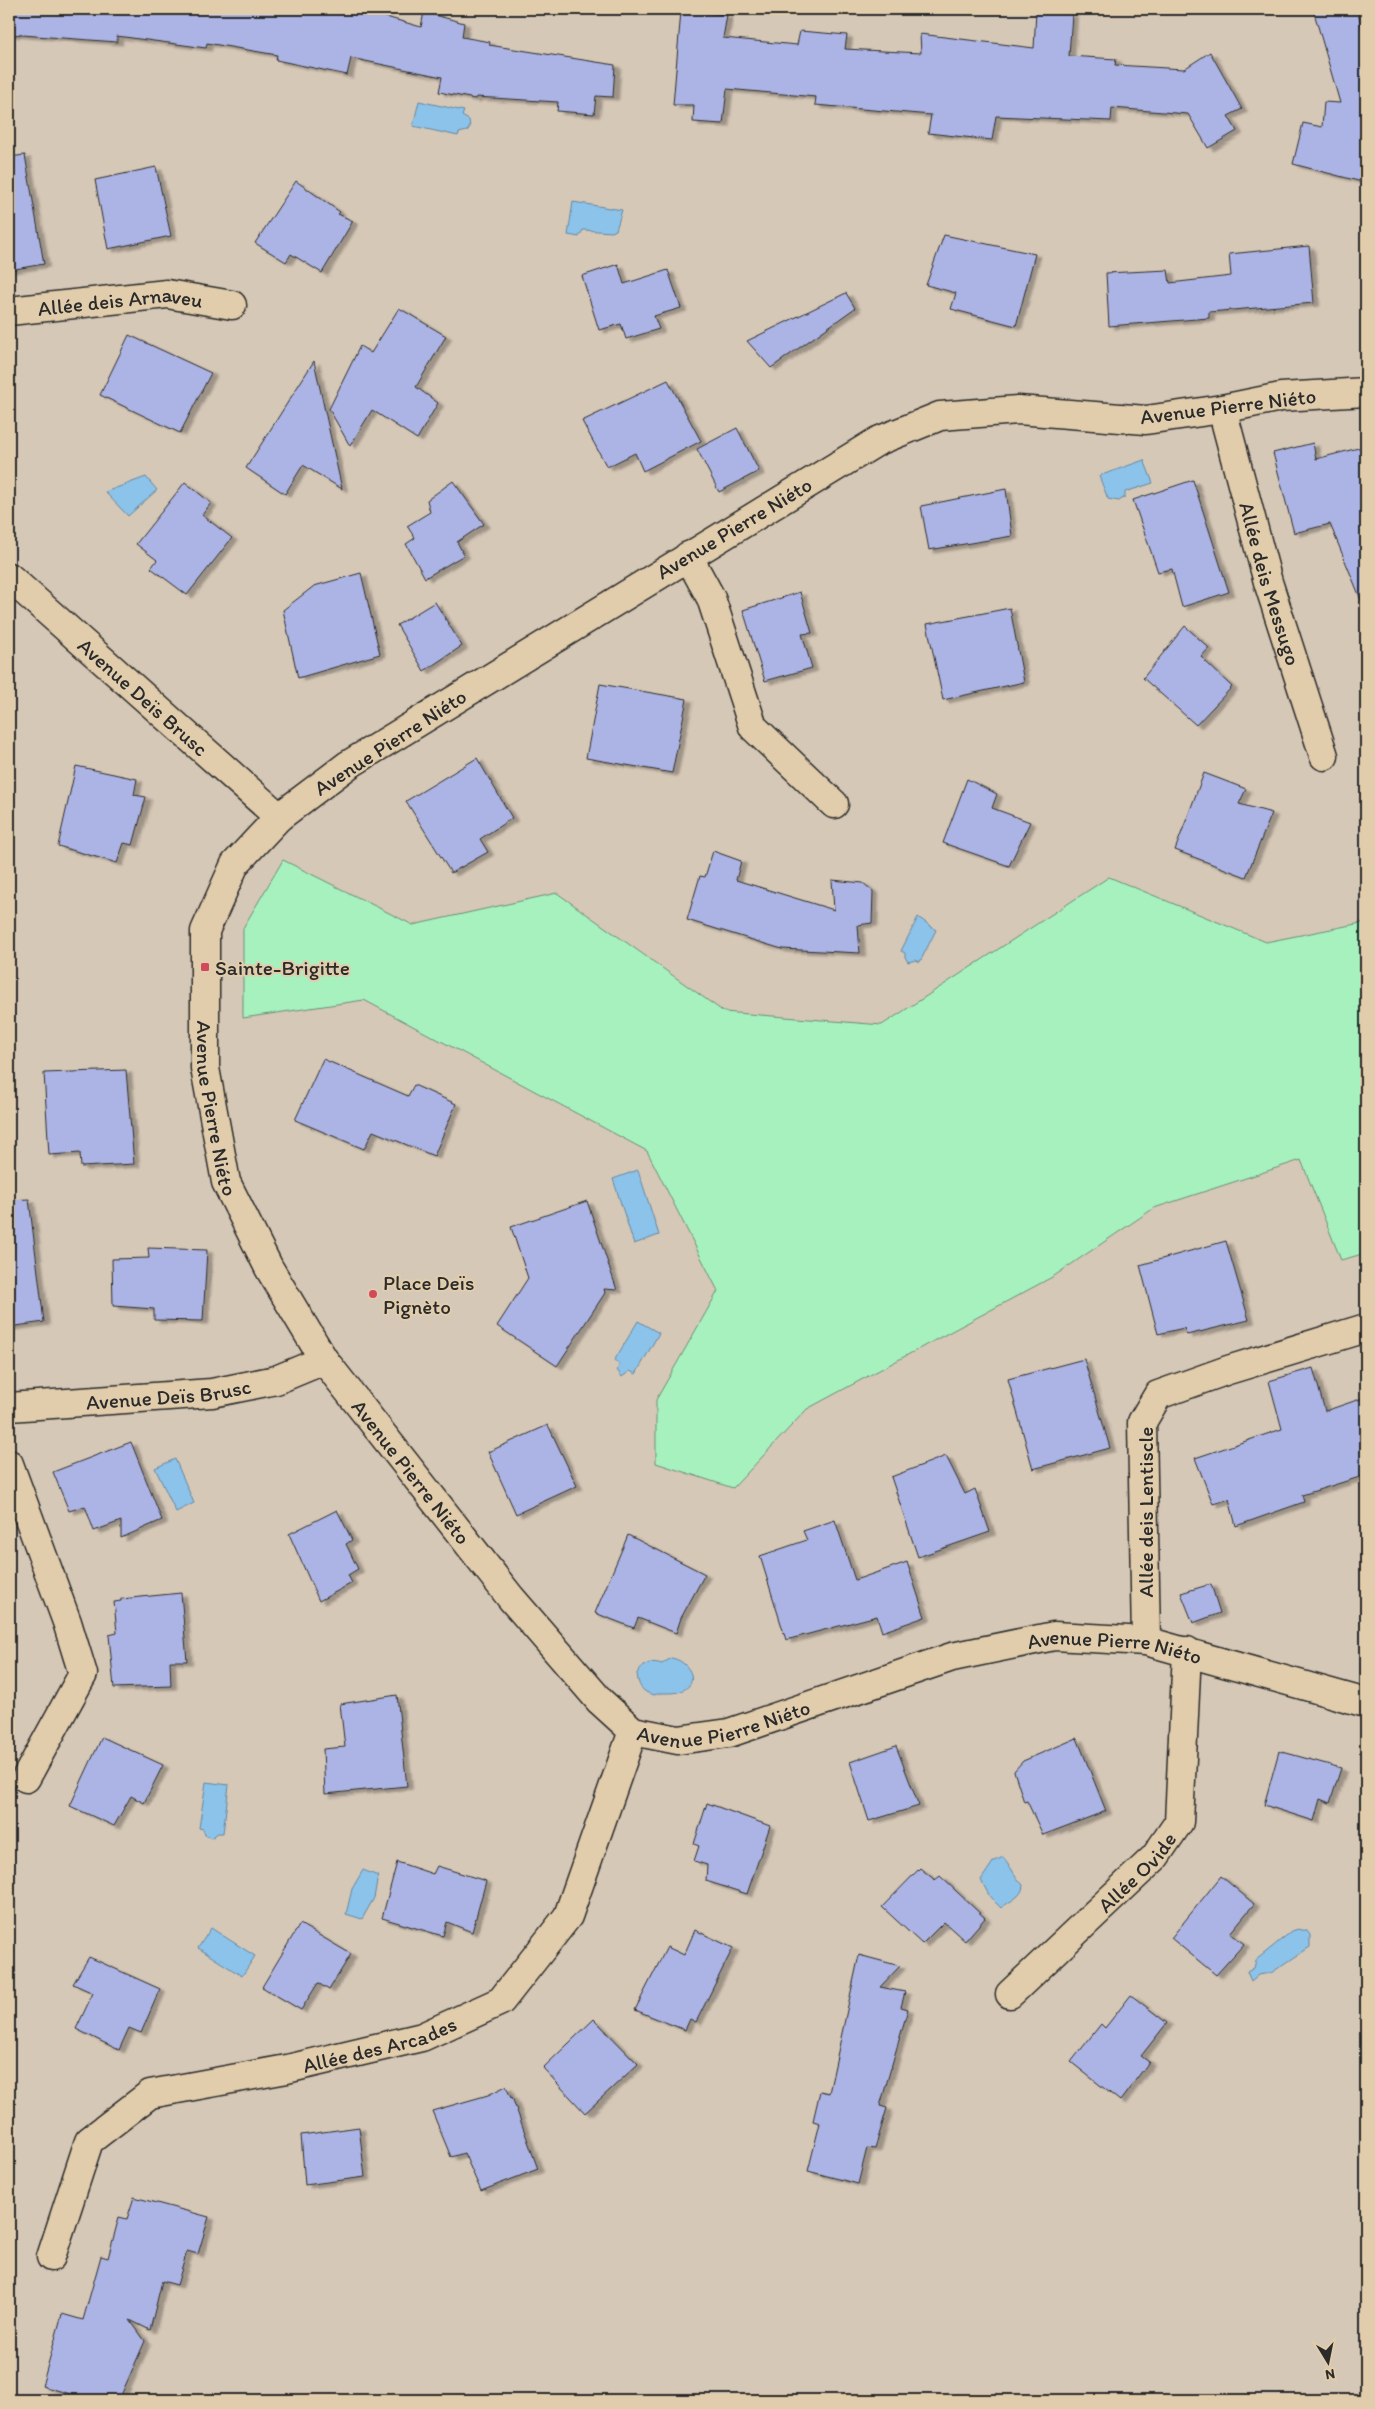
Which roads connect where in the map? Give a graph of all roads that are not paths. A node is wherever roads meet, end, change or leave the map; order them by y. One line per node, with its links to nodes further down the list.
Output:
1 (232, 305): 2 (street, Allée deis Arnaveu)
2 (9, 311)
3 (1366, 392): 4 (street, Avenue Pierre Niéto)
4 (1222, 409): 5 (street, Avenue Pierre Niéto); 7 (street, Allée deis Messugo)
5 (688, 556): 8 (street); 9 (street, Avenue Pierre Niéto)
6 (9, 577): 9 (street, Avenue Deïs Brusc)
7 (1324, 756)
8 (834, 804)
9 (279, 817): 11 (street, Avenue Pierre Niéto)
10 (1366, 1328): 14 (street, Allée deis Lentiscle)
11 (324, 1360): 12 (street, Avenue Deïs Brusc); 17 (street, Avenue Pierre Niéto)
12 (9, 1407)
13 (9, 1464): 18 (street)
14 (1146, 1641): 15 (street, Avenue Pierre Niéto); 17 (street, Avenue Pierre Niéto)
15 (1187, 1651): 16 (street, Avenue Pierre Niéto); 19 (street, Allée Ovide)
16 (1366, 1702)
17 (633, 1731): 20 (street, Allée des Arcades)
18 (26, 1778)
19 (1010, 1994)
20 (51, 2257)

